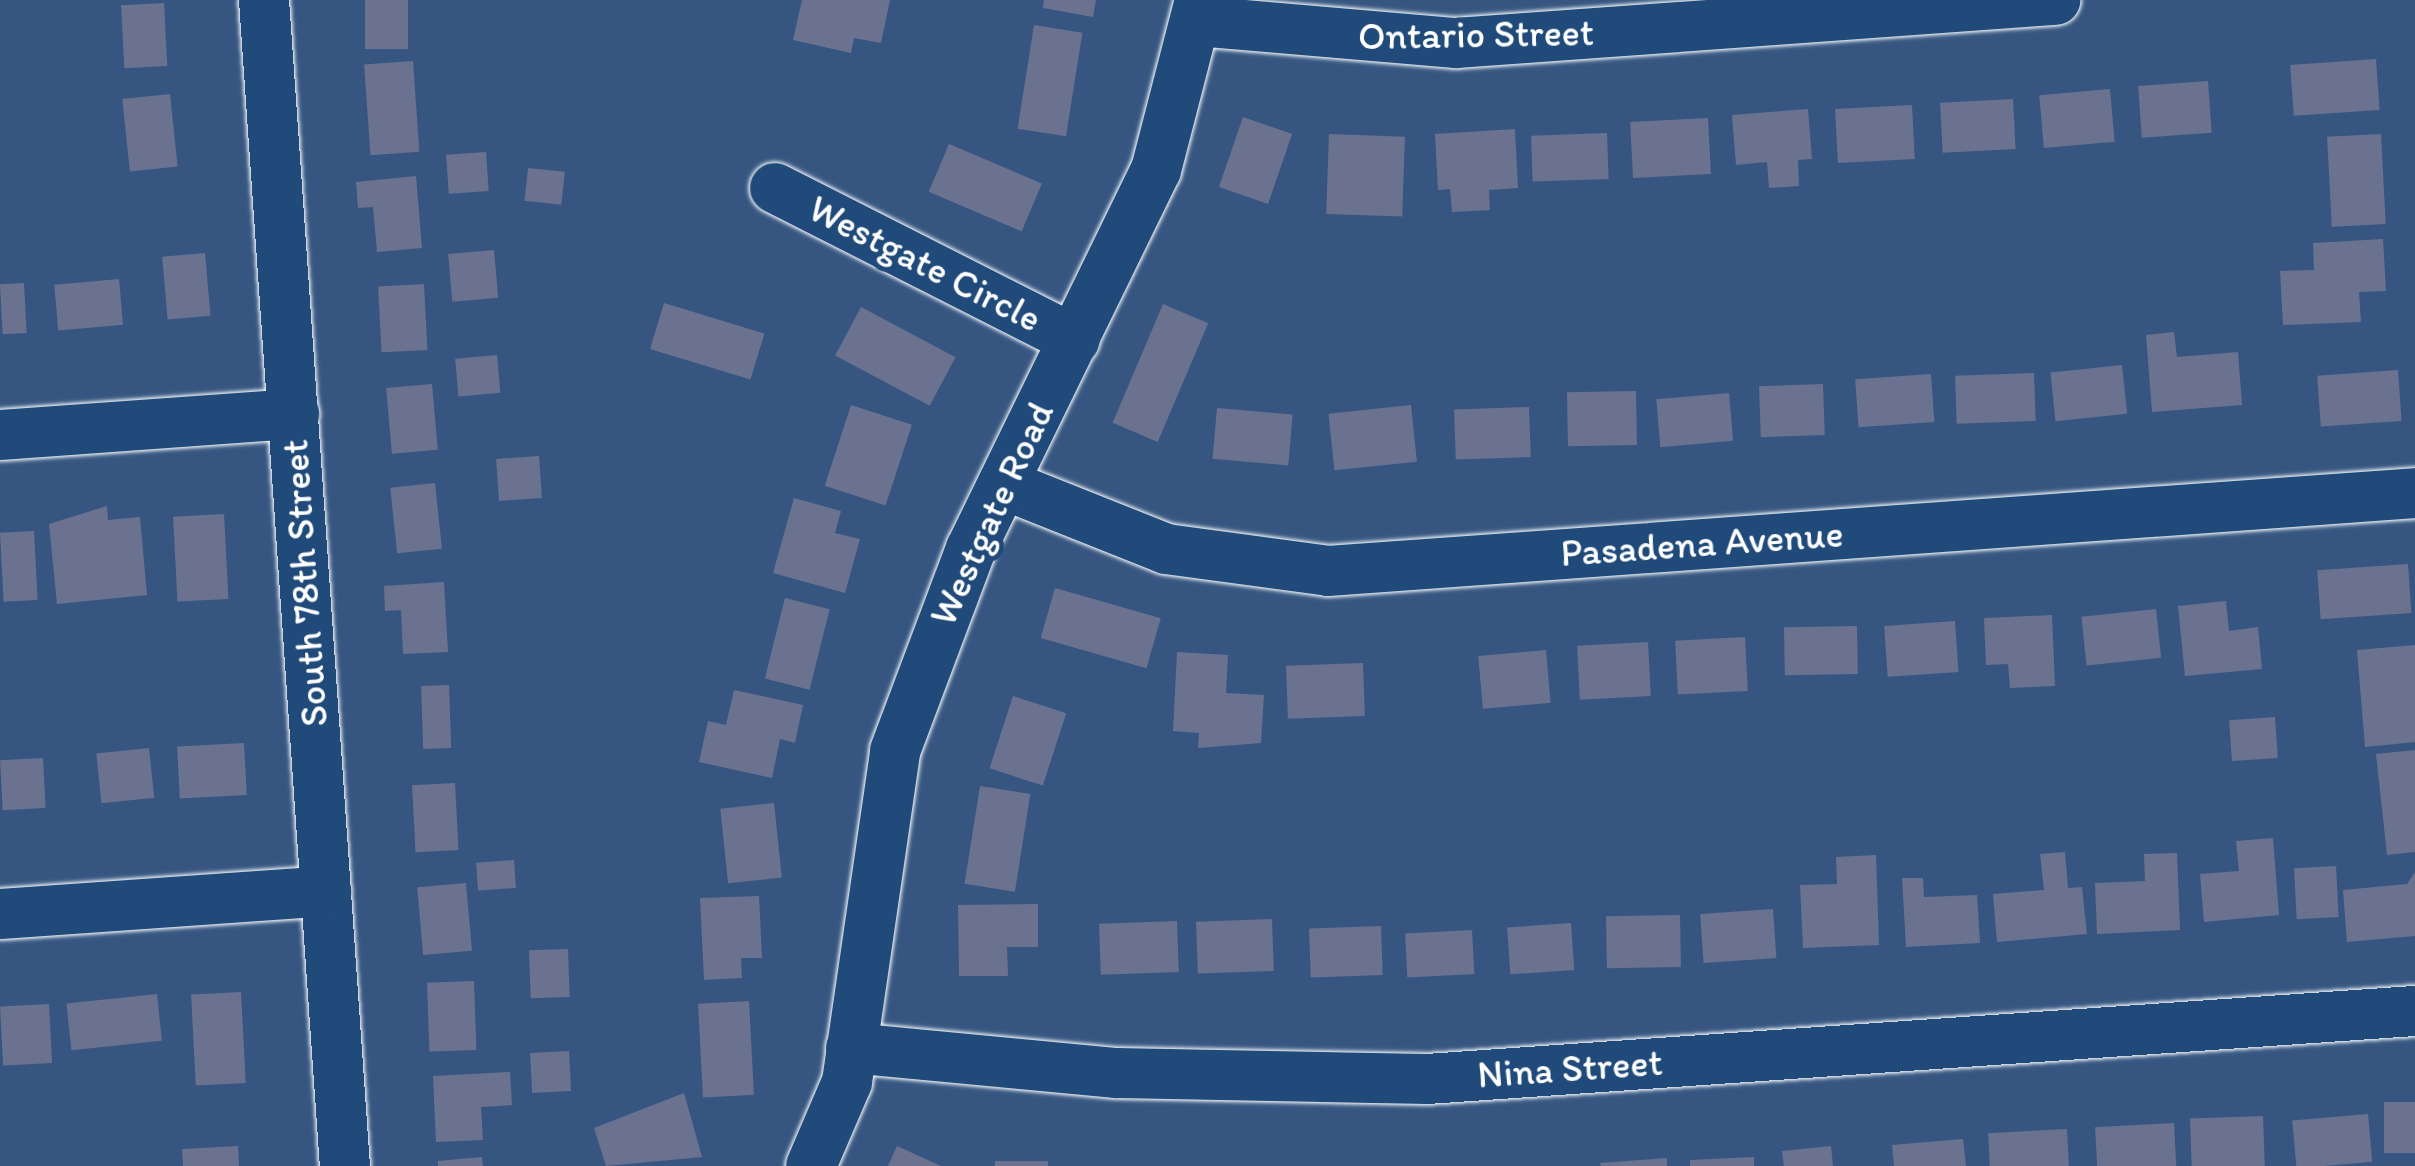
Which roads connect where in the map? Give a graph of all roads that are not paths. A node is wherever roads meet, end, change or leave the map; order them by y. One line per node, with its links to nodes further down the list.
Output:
1 (264, 0): 6 (street, South 78th Street)
2 (2055, 0): 3 (street, Ontario Street)
3 (1198, 10): 5 (street, Westgate Road)
4 (776, 188): 5 (street, Westgate Circle)
5 (1076, 340): 8 (street, Westgate Road)
6 (294, 414): 7 (street); 10 (street, South 78th Street)
7 (0, 435)
8 (1003, 484): 9 (street, Pasadena Avenue); 13 (street, Westgate Road)
9 (2415, 493)
10 (326, 891): 11 (street); 14 (street, South 78th Street)
11 (0, 914)
12 (2415, 1011): 13 (street, Nina Street)
13 (851, 1048): 15 (street)
14 (345, 1166)
15 (811, 1166)

